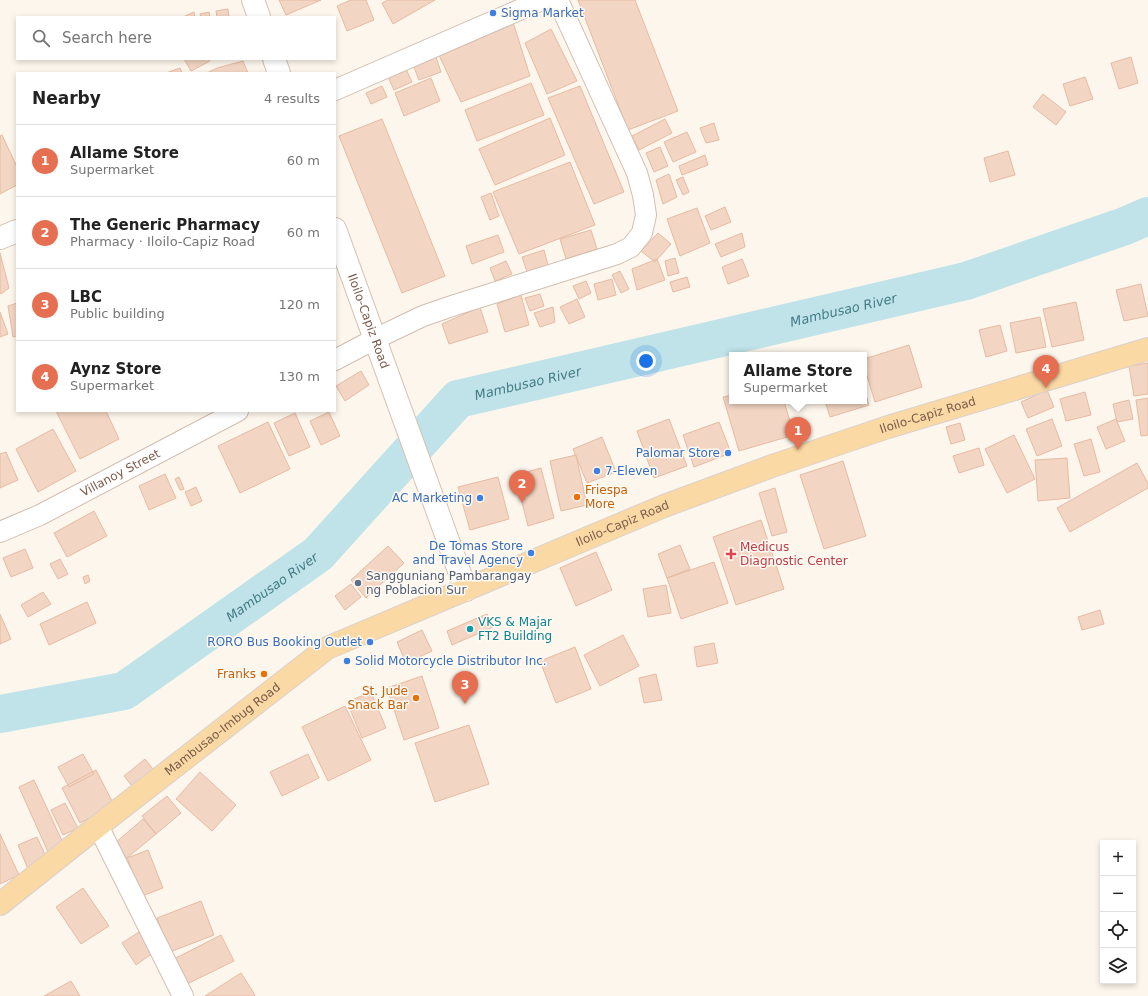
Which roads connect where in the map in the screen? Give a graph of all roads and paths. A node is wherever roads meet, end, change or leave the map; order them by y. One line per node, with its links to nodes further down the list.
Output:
1 (253, 0): 4 (main road)
2 (542, 0): 7 (street)
3 (558, 0): 11 (street)
4 (259, 16)
5 (274, 60): 6 (main road)
6 (279, 72)
7 (336, 90)
8 (16, 231): 10 (main road)
9 (336, 232): 11 (main road, Iloilo-Capiz Road)
10 (0, 238)
11 (375, 339): 13 (street); 16 (main road, Iloilo-Capiz Road)
12 (1148, 349): 16 (main road, Iloilo-Capiz Road)
13 (336, 359)
14 (236, 412): 15 (street, Villanoy Street)
15 (0, 532)
16 (466, 590): 17 (main road, Mambusao-Imbug Road)
17 (98, 826): 18 (main road, Mambusao-Imbug Road); 19 (street)
18 (0, 904)
19 (183, 996)

